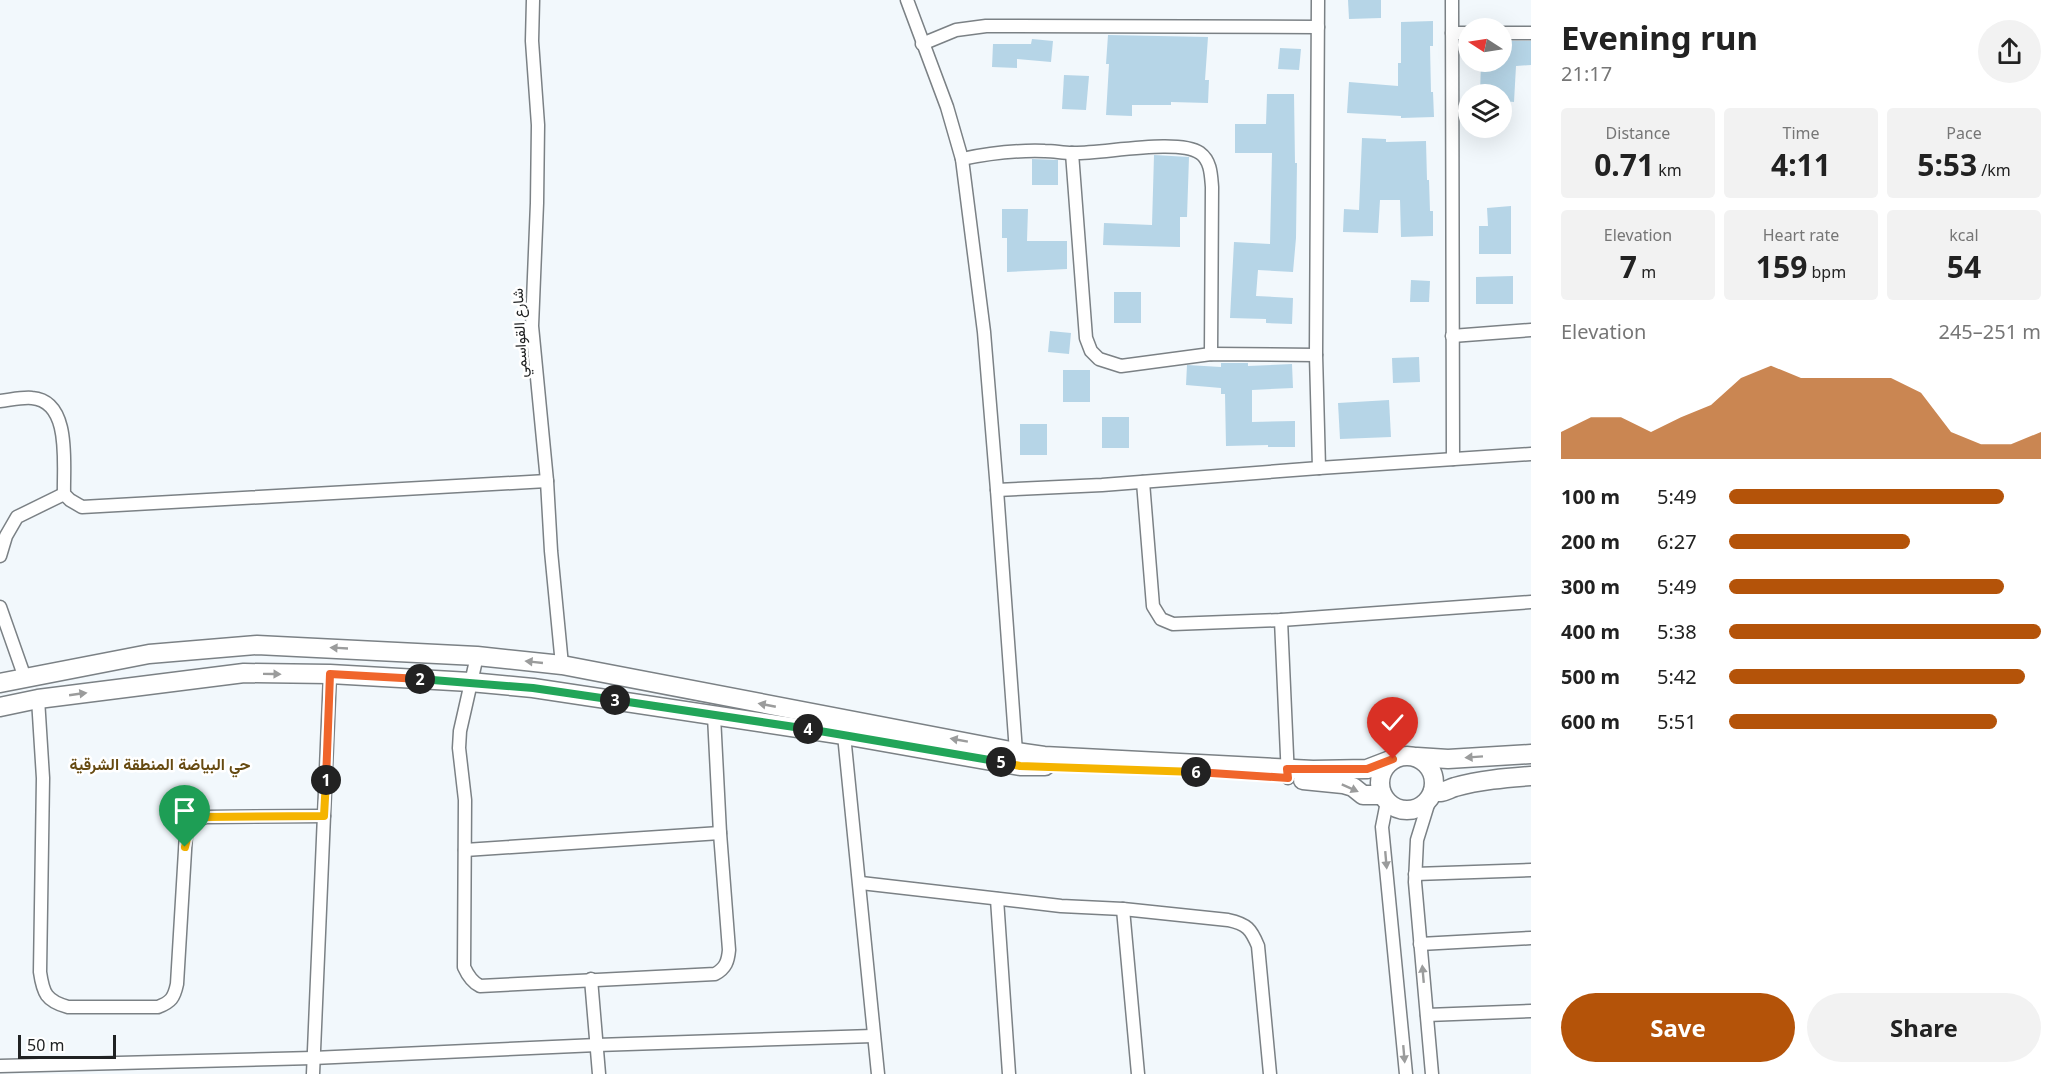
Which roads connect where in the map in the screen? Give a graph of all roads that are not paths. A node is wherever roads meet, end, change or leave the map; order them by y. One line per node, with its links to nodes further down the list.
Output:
1 (533, 0): 21 (street, شارع القواسمي)
2 (907, 0): 10 (street)
3 (1317, 0): 5 (street)
4 (1452, 0): 6 (street)
5 (1318, 27): 10 (street); 16 (street)
6 (1452, 33): 7 (street); 14 (street)
7 (1458, 33)
8 (1512, 33): 9 (street)
9 (1531, 33)
10 (922, 44): 12 (street)
11 (1071, 153): 12 (street); 15 (street); 15 (street)
12 (962, 159): 23 (street)
13 (1531, 330): 14 (street)
14 (1452, 336): 19 (street)
15 (1211, 354): 16 (street)
16 (1316, 355): 20 (street)
17 (0, 401): 24 (street)
18 (1531, 454): 19 (street)
19 (1453, 459): 20 (street)
20 (1319, 468): 22 (street)
21 (547, 481): 24 (street); 30 (street, شارع القواسمي)
22 (1143, 482): 23 (street); 28 (street)
23 (998, 490): 43 (street)
24 (64, 494): 25 (street)
25 (0, 556)
26 (1531, 602): 28 (street)
27 (0, 607): 32 (street)
28 (1281, 620): 45 (street)
29 (477, 656): 30 (main road, one-way to 29); 32 (main road, one-way to 32); 33 (street)
30 (562, 665): 35 (main road)
31 (330, 674): 33 (main road); 36 (main road, one-way to 31); 49 (street)
32 (25, 678): 34 (main road)
33 (470, 682): 38 (main road); 51 (street)
34 (0, 683)
35 (668, 686): 38 (main road); 43 (main road, one-way to 35)
36 (38, 699): 37 (main road); 49 (street)
37 (0, 707)
38 (664, 708): 39 (main road)
39 (714, 716): 40 (main road); 50 (street)
40 (844, 735): 43 (main road); 54 (street)
41 (1531, 754): 42 (main road, one-way to 42)
42 (1417, 757): 44 (main road); 47 (main road)
43 (1018, 759): 45 (main road)
44 (1393, 759): 45 (main road); 48 (main road)
45 (1287, 773): 48 (main road, one-way to 48)
46 (1531, 776): 47 (main road)
47 (1431, 795): 48 (main road); 53 (street)
48 (1384, 799): 72 (street, one-way to 72)
49 (324, 816): 64 (street)
50 (720, 832): 51 (street); 59 (street)
51 (465, 850): 59 (street)
52 (1531, 870): 53 (street)
53 (1415, 874): 58 (street)
54 (861, 883): 55 (street); 62 (street)
55 (997, 899): 56 (street); 69 (street)
56 (1123, 909): 70 (street); 71 (street)
57 (1531, 939): 58 (street)
58 (1420, 944): 61 (street, one-way to 58)
59 (591, 979): 63 (street)
60 (1531, 1011): 61 (street)
61 (1427, 1015): 73 (street)
62 (873, 1036): 63 (street); 68 (street)
63 (597, 1045): 64 (street); 67 (street)
64 (313, 1058): 65 (street); 66 (street)
65 (0, 1066)
66 (313, 1074)
67 (599, 1074)
68 (878, 1074)
69 (1009, 1074)
70 (1138, 1074)
71 (1270, 1074)
72 (1406, 1074)
73 (1432, 1074)

